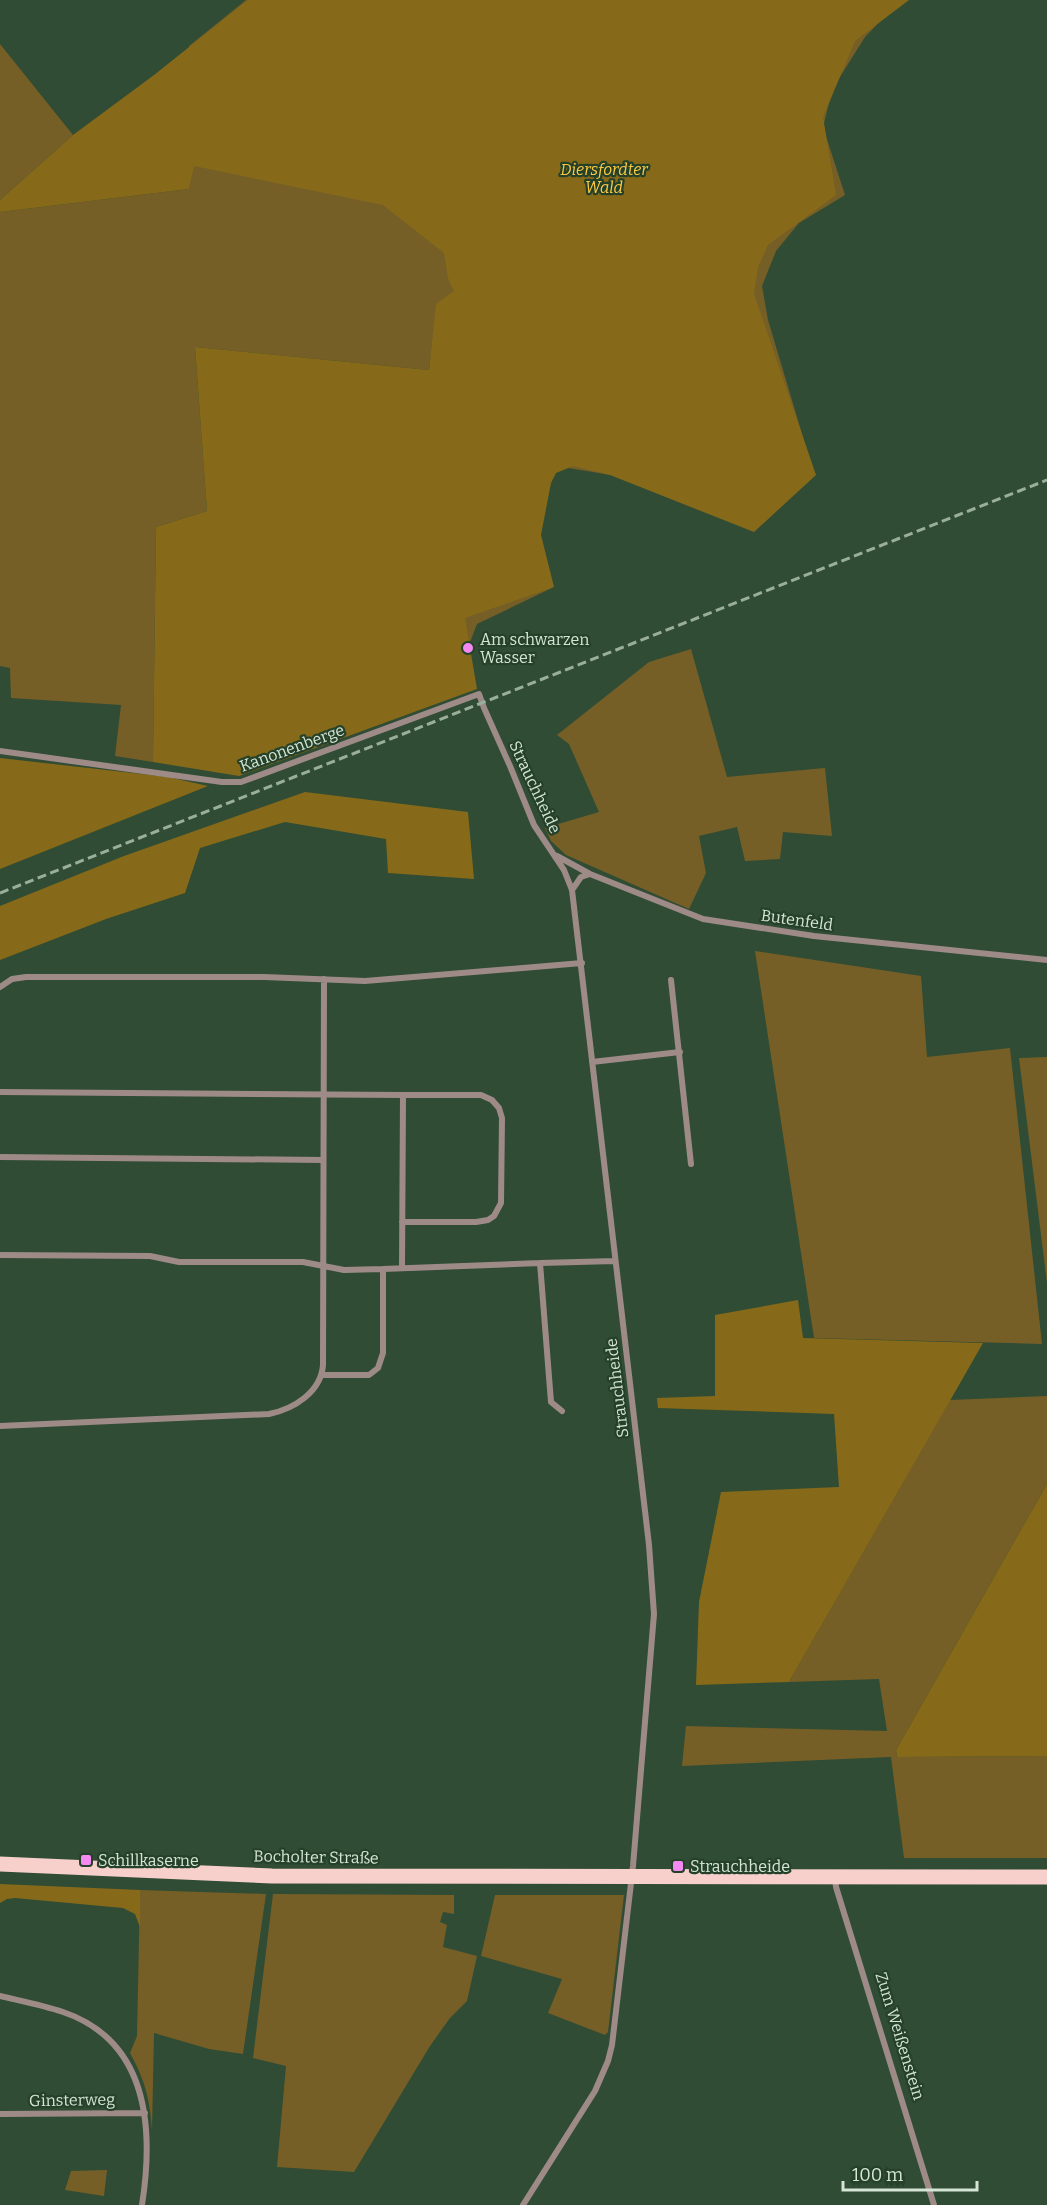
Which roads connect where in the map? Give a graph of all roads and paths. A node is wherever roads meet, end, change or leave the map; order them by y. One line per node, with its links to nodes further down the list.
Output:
1 (479, 694): 2 (street, Kanonenberge); 3 (street, Strauchheide)
2 (0, 752)
3 (556, 856): 4 (street, Butenfeld); 5 (street, Strauchheide)
4 (590, 874): 5 (street); 6 (street, Butenfeld)
5 (572, 890): 7 (street, Strauchheide)
6 (1047, 960)
7 (582, 963): 8 (street); 14 (street, Strauchheide)
8 (324, 979): 9 (street); 16 (street)
9 (12, 980): 11 (street); 12 (street)
10 (671, 980): 13 (street)
11 (0, 981)
12 (0, 987)
13 (680, 1052): 14 (street); 20 (street)
14 (592, 1062): 23 (street, Strauchheide)
15 (0, 1092): 16 (street)
16 (324, 1095): 17 (street); 19 (street)
17 (403, 1095): 21 (street); 21 (street)
18 (0, 1157): 19 (street)
19 (323, 1160): 25 (street)
20 (691, 1164)
21 (402, 1222): 26 (street)
22 (0, 1256): 25 (street)
23 (615, 1261): 24 (street); 33 (street, Strauchheide)
24 (540, 1263): 26 (street); 29 (street)
25 (323, 1265): 27 (street); 28 (street)
26 (402, 1268): 27 (street)
27 (383, 1269): 28 (street)
28 (322, 1375): 30 (street)
29 (562, 1411)
30 (0, 1426)
31 (0, 1864): 33 (main road, Bocholter Straße)
32 (1047, 1876): 34 (main road)
33 (635, 1877): 34 (main road); 39 (street, Strauchheide)
34 (835, 1877): 40 (street, Zum Weißenstein)
35 (0, 1996): 36 (street)
36 (145, 2113): 37 (street, Ginsterweg); 38 (street)
37 (0, 2114)
38 (142, 2205)
39 (523, 2205)
40 (934, 2205)

